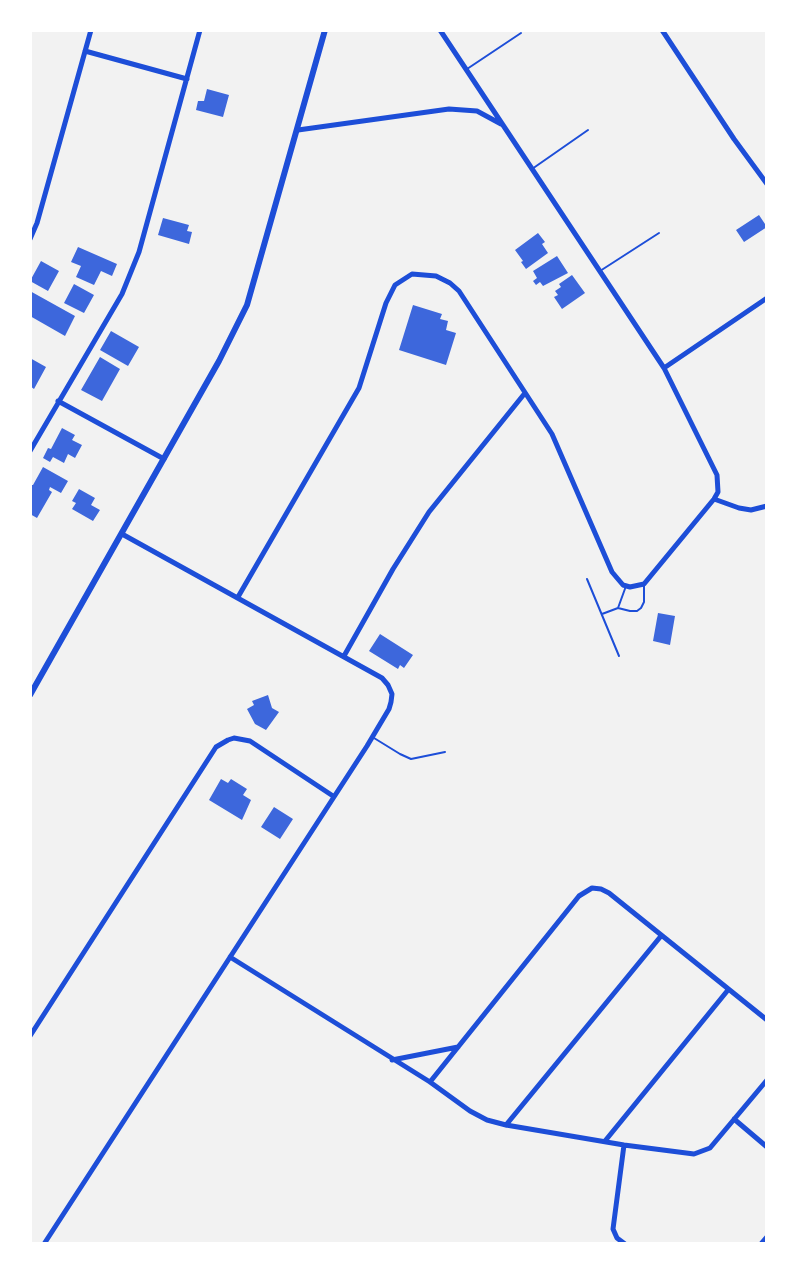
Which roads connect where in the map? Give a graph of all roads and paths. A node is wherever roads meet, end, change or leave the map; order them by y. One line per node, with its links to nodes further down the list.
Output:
1 (91, 30): 7 (street)
2 (201, 30): 9 (street)
3 (325, 30): 11 (street)
4 (440, 30): 8 (street)
5 (662, 30): 14 (street)
6 (521, 33): 8 (lane)
7 (85, 51): 9 (street); 17 (street)
8 (467, 69): 10 (street)
9 (187, 79): 22 (street)
10 (503, 125): 11 (street); 13 (street)
11 (298, 130): 24 (street)
12 (588, 130): 13 (lane)
13 (532, 169): 18 (street)
14 (764, 176): 15 (street)
15 (767, 184)
16 (658, 233): 18 (lane)
17 (30, 239)
18 (600, 272): 20 (street)
19 (767, 298): 20 (street)
20 (664, 368): 25 (street)
21 (525, 393): 30 (street); 31 (street); 34 (street)
22 (58, 401): 23 (street); 24 (street)
23 (30, 451)
24 (164, 459): 27 (street)
25 (714, 499): 26 (street); 29 (street)
26 (767, 506)
27 (122, 534): 31 (street); 36 (street)
28 (587, 579): 33 (lane)
29 (644, 584): 30 (street); 32 (lane)
30 (626, 586): 32 (lane)
31 (238, 597): 34 (street)
32 (618, 608): 33 (lane)
33 (602, 614): 35 (lane)
34 (344, 656): 37 (street)
35 (619, 656)
36 (30, 695)
37 (372, 736): 38 (lane); 39 (street)
38 (445, 752)
39 (333, 796): 41 (street); 44 (street)
40 (661, 936): 42 (street); 45 (street); 50 (street)
41 (230, 957): 46 (street); 55 (street)
42 (728, 990): 43 (street); 51 (street)
43 (767, 1020)
44 (30, 1036)
45 (458, 1047): 46 (street); 48 (street)
46 (391, 1060): 48 (street)
47 (767, 1080): 49 (street)
48 (430, 1082): 50 (street)
49 (734, 1119): 52 (street); 53 (street)
50 (506, 1125): 51 (street)
51 (605, 1141): 52 (street)
52 (624, 1145): 56 (street)
53 (767, 1147)
54 (767, 1237): 57 (street)
55 (44, 1244)
56 (626, 1244)
57 (761, 1244)

